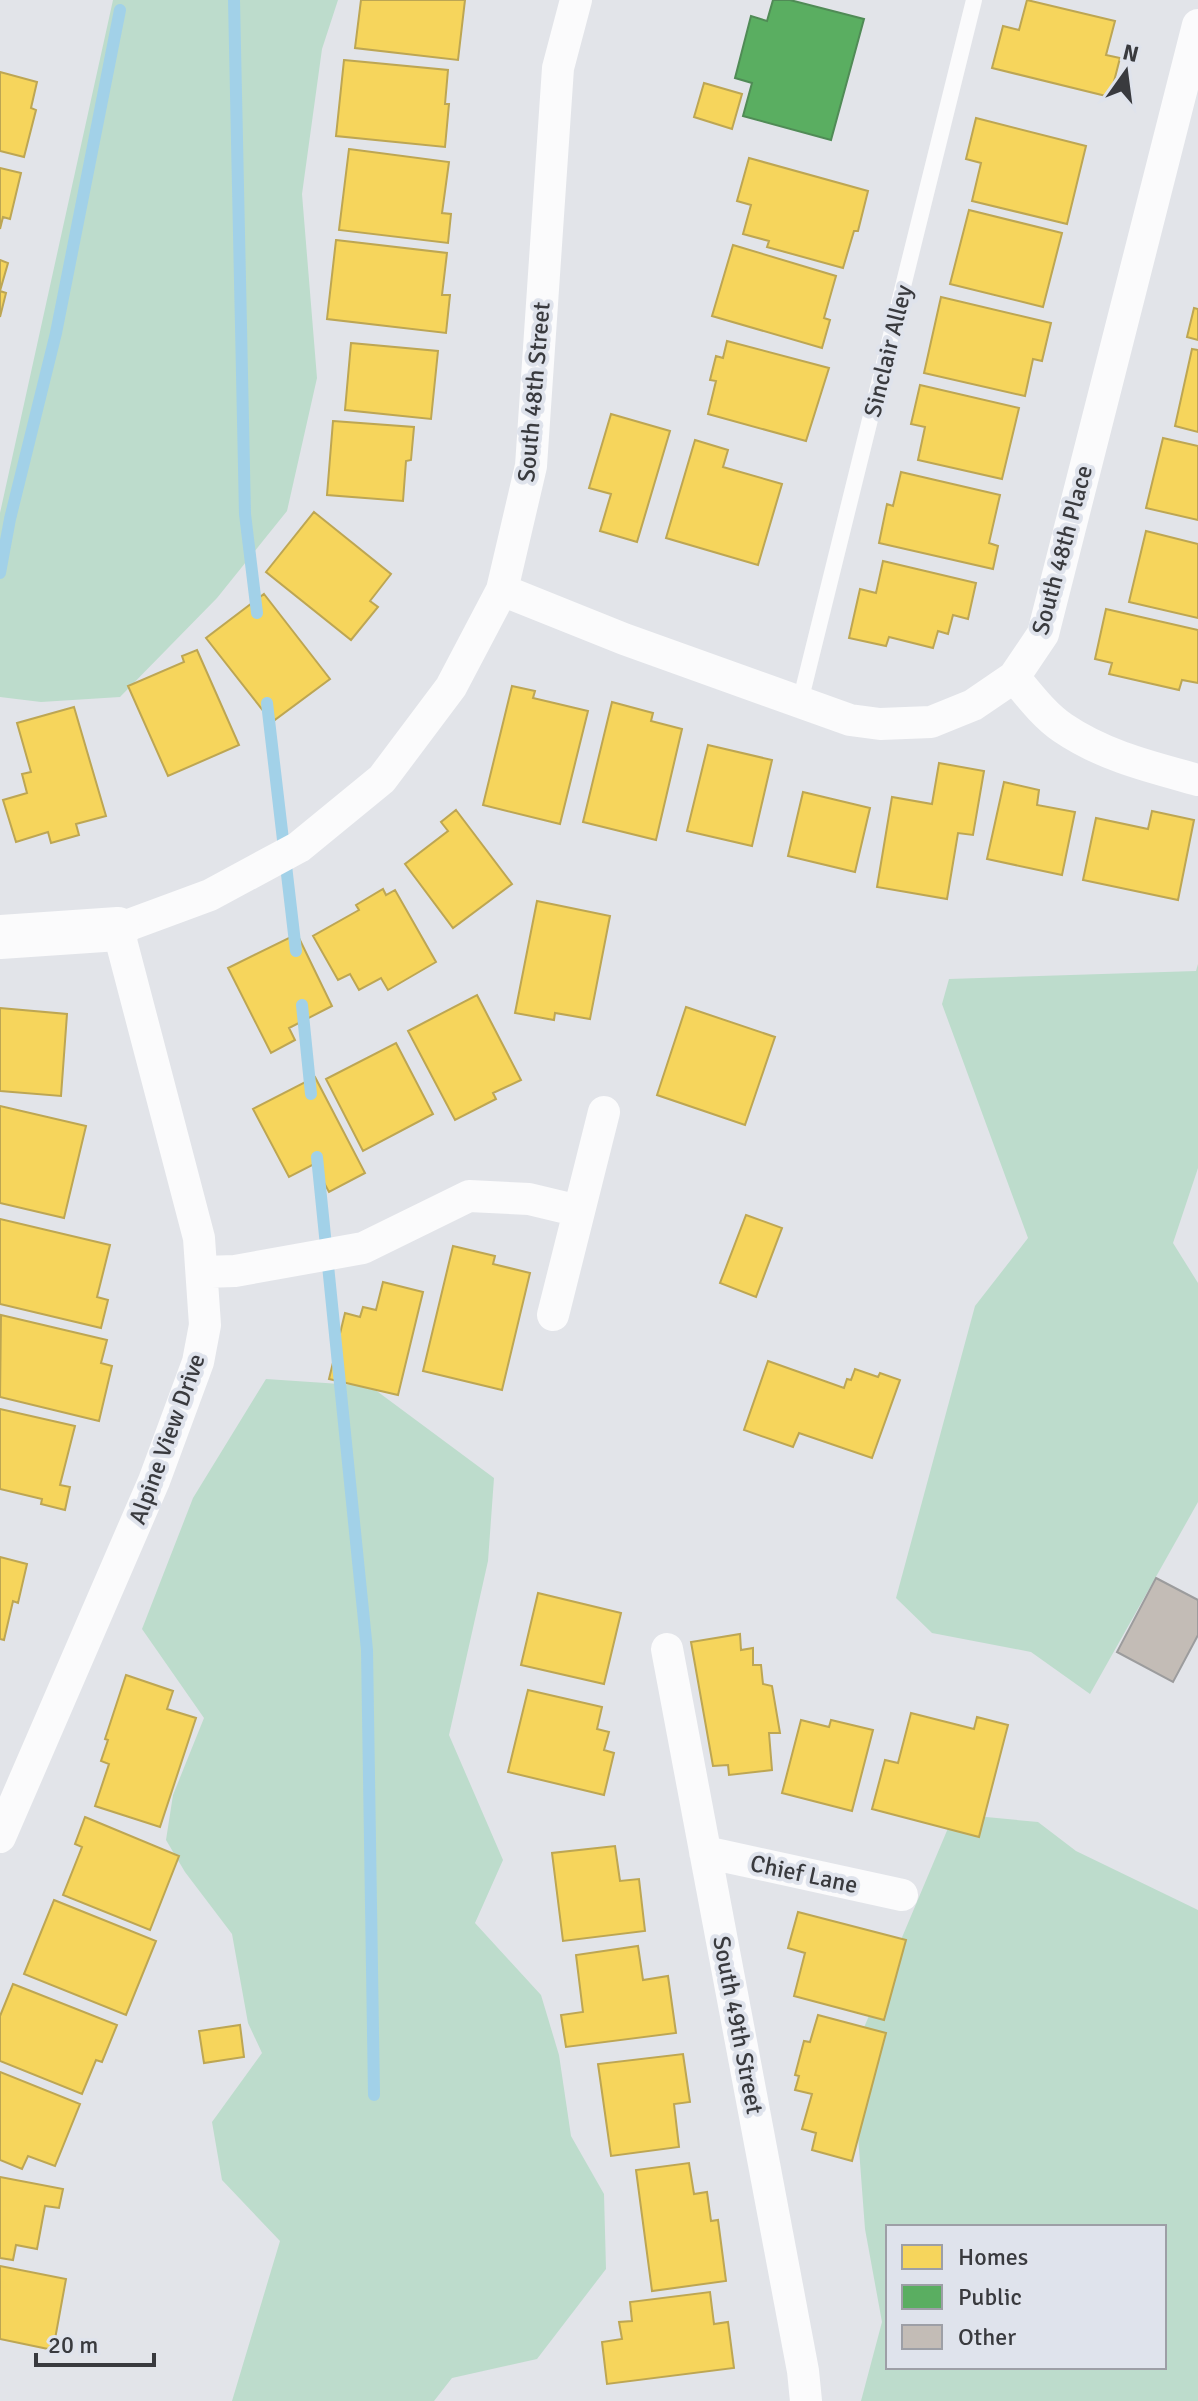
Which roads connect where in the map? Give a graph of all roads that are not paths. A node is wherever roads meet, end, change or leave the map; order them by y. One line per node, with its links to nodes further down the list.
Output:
1 (576, 0): 4 (street, South 48th Street)
2 (974, 0): 6 (lane, Sinclair Alley)
3 (1198, 25): 5 (street, South 48th Place)
4 (502, 590): 6 (street, South 48th Place); 8 (street, South 48th Street)
5 (1014, 677): 6 (street, South 48th Place); 7 (street)
6 (800, 702)
7 (1198, 780)
8 (118, 929): 9 (street); 12 (street, Alpine View Drive)
9 (0, 937)
10 (604, 1112): 11 (street)
11 (579, 1211): 12 (street); 13 (street)
12 (203, 1272): 15 (street, Alpine View Drive)
13 (553, 1315)
14 (667, 1649): 16 (street, South 49th Street)
15 (0, 1837)
16 (705, 1852): 17 (street, Chief Lane); 18 (street, South 49th Street)
17 (902, 1895)
18 (806, 2401)

